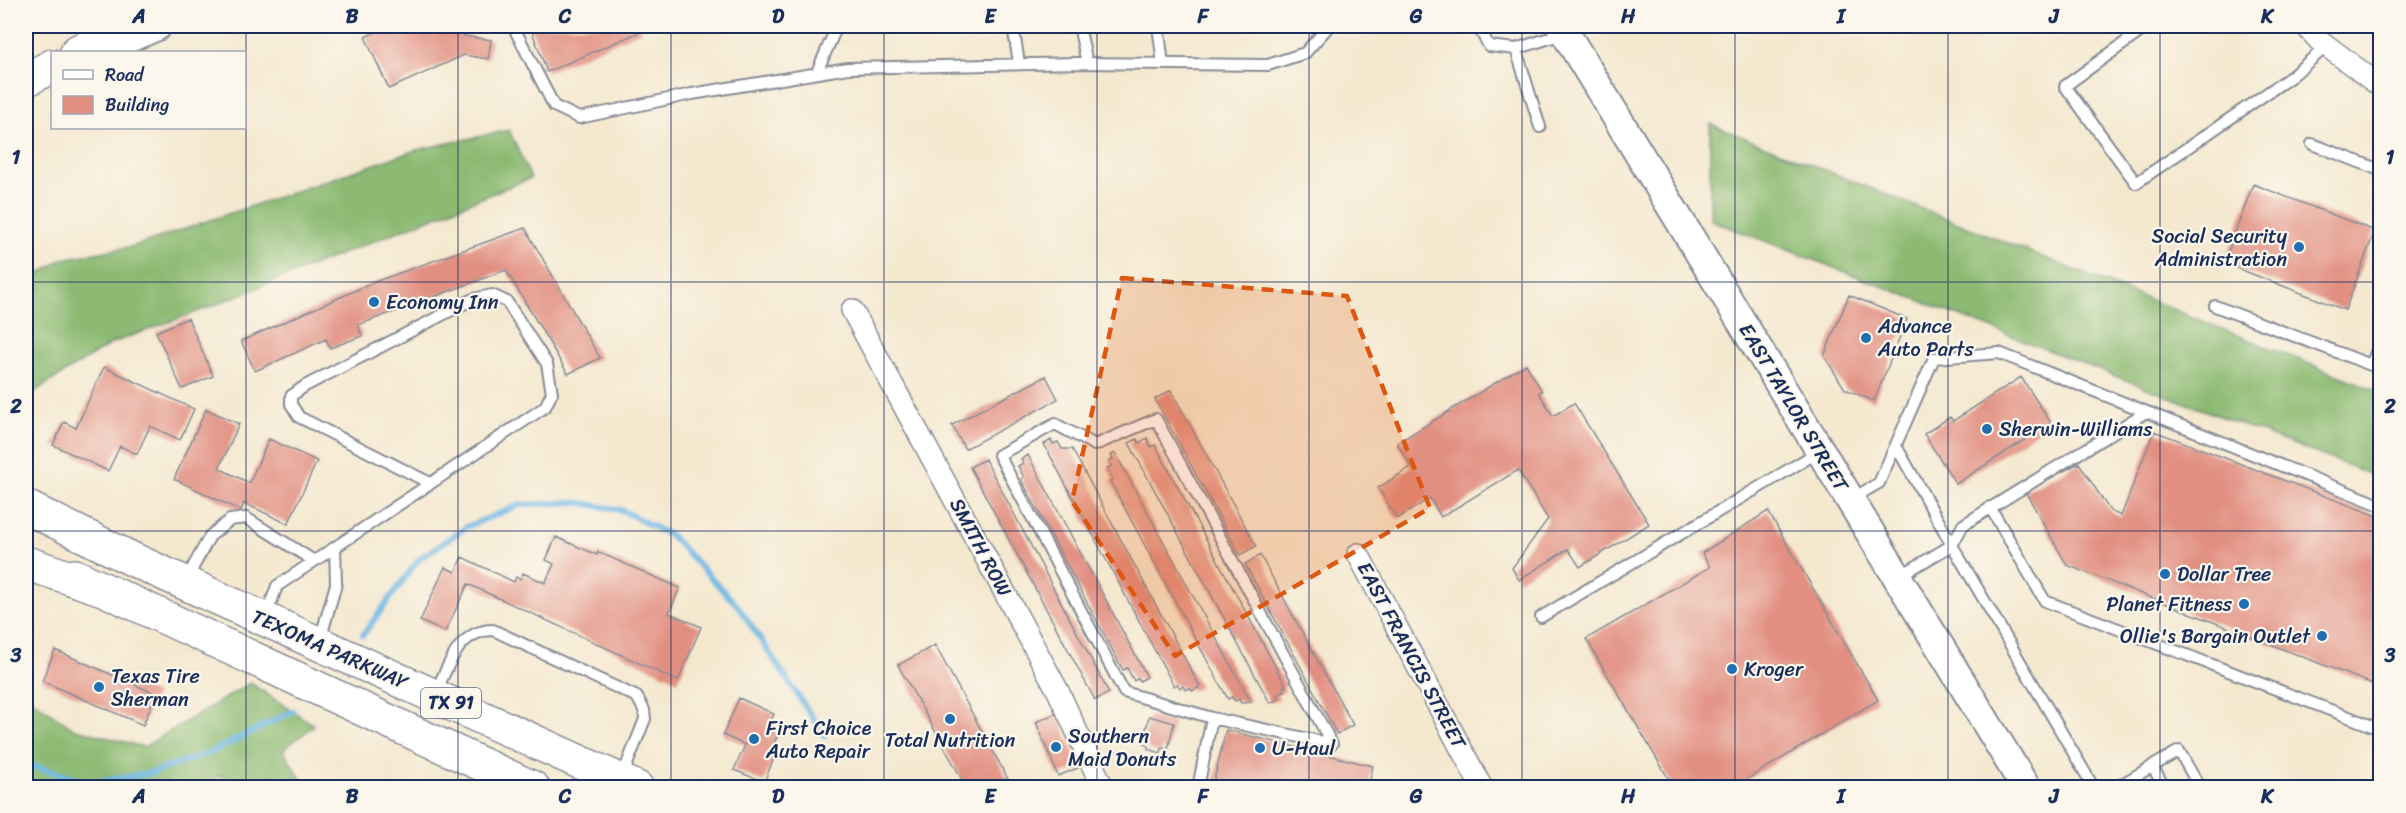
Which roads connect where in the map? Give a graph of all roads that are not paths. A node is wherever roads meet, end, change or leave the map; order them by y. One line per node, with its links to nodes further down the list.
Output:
1 (127, 26): 16 (main road)
2 (157, 26): 17 (main road)
3 (513, 26): 22 (lane)
4 (837, 26): 22 (lane)
5 (1013, 26): 18 (lane)
6 (1079, 26): 19 (lane)
7 (1158, 26): 20 (lane)
8 (1329, 26): 20 (lane)
9 (1465, 26): 12 (lane)
10 (2148, 26): 14 (lane)
11 (2306, 26): 14 (street)
12 (1480, 28): 15 (lane)
13 (1570, 28): 15 (lane); 33 (main road, EAST TAYLOR STREET)
14 (2327, 46): 24 (street)
15 (1516, 49): 25 (lane)
16 (79, 51)
17 (96, 51)
18 (1019, 63): 19 (lane); 22 (lane)
19 (1087, 63): 20 (lane)
20 (1163, 64)
21 (51, 68): 23 (main road)
22 (817, 72)
23 (26, 81)
24 (2380, 86)
25 (1540, 127)
26 (2312, 144): 27 (lane)
27 (2380, 170)
28 (2215, 306): 30 (lane)
29 (852, 310): 58 (street, SMITH ROW)
30 (2380, 343)
31 (2146, 412): 32 (lane); 36 (lane); 38 (lane)
32 (1896, 446): 35 (lane); 39 (lane)
33 (1821, 451): 35 (main road, EAST TAYLOR STREET); 48 (lane)
34 (430, 483): 34 (lane); 40 (lane)
35 (1850, 500): 45 (main road, EAST TAYLOR STREET)
36 (2380, 505)
37 (26, 507): 46 (main road, TEXOMA PARKWAY / TX 91)
38 (1990, 507): 39 (lane); 54 (lane)
39 (1952, 545): 45 (lane); 62 (lane)
40 (335, 547): 43 (lane); 50 (lane)
41 (26, 552): 47 (main road, TEXOMA PARKWAY / TX 91)
42 (1358, 554): 60 (street, EAST FRANCIS STREET)
43 (314, 561): 46 (lane); 49 (lane)
44 (26, 563): 47 (main road, TX 91)
45 (1897, 577): 61 (main road, EAST TAYLOR STREET)
46 (184, 583): 49 (main road, TEXOMA PARKWAY / TX 91)
47 (100, 588): 51 (main road, TEXOMA PARKWAY / TX 91)
48 (1541, 617)
49 (265, 619): 50 (main road, TEXOMA PARKWAY / TX 91); 51 (main road)
50 (319, 644): 52 (main road, TEXOMA PARKWAY / TX 91)
51 (232, 647): 57 (main road, TEXOMA PARKWAY / TX 91)
52 (434, 696): 56 (main road, TEXOMA PARKWAY / TX 91); 56 (lane)
53 (1212, 718): 53 (lane); 59 (lane)
54 (2380, 729)
55 (2152, 766): 63 (lane); 64 (lane); 65 (lane)
56 (629, 784)
57 (533, 788)
58 (1103, 788)
59 (1198, 788)
60 (1482, 788)
61 (2026, 788)
62 (2094, 788)
63 (2115, 788)
64 (2164, 788)
65 (2200, 788)

